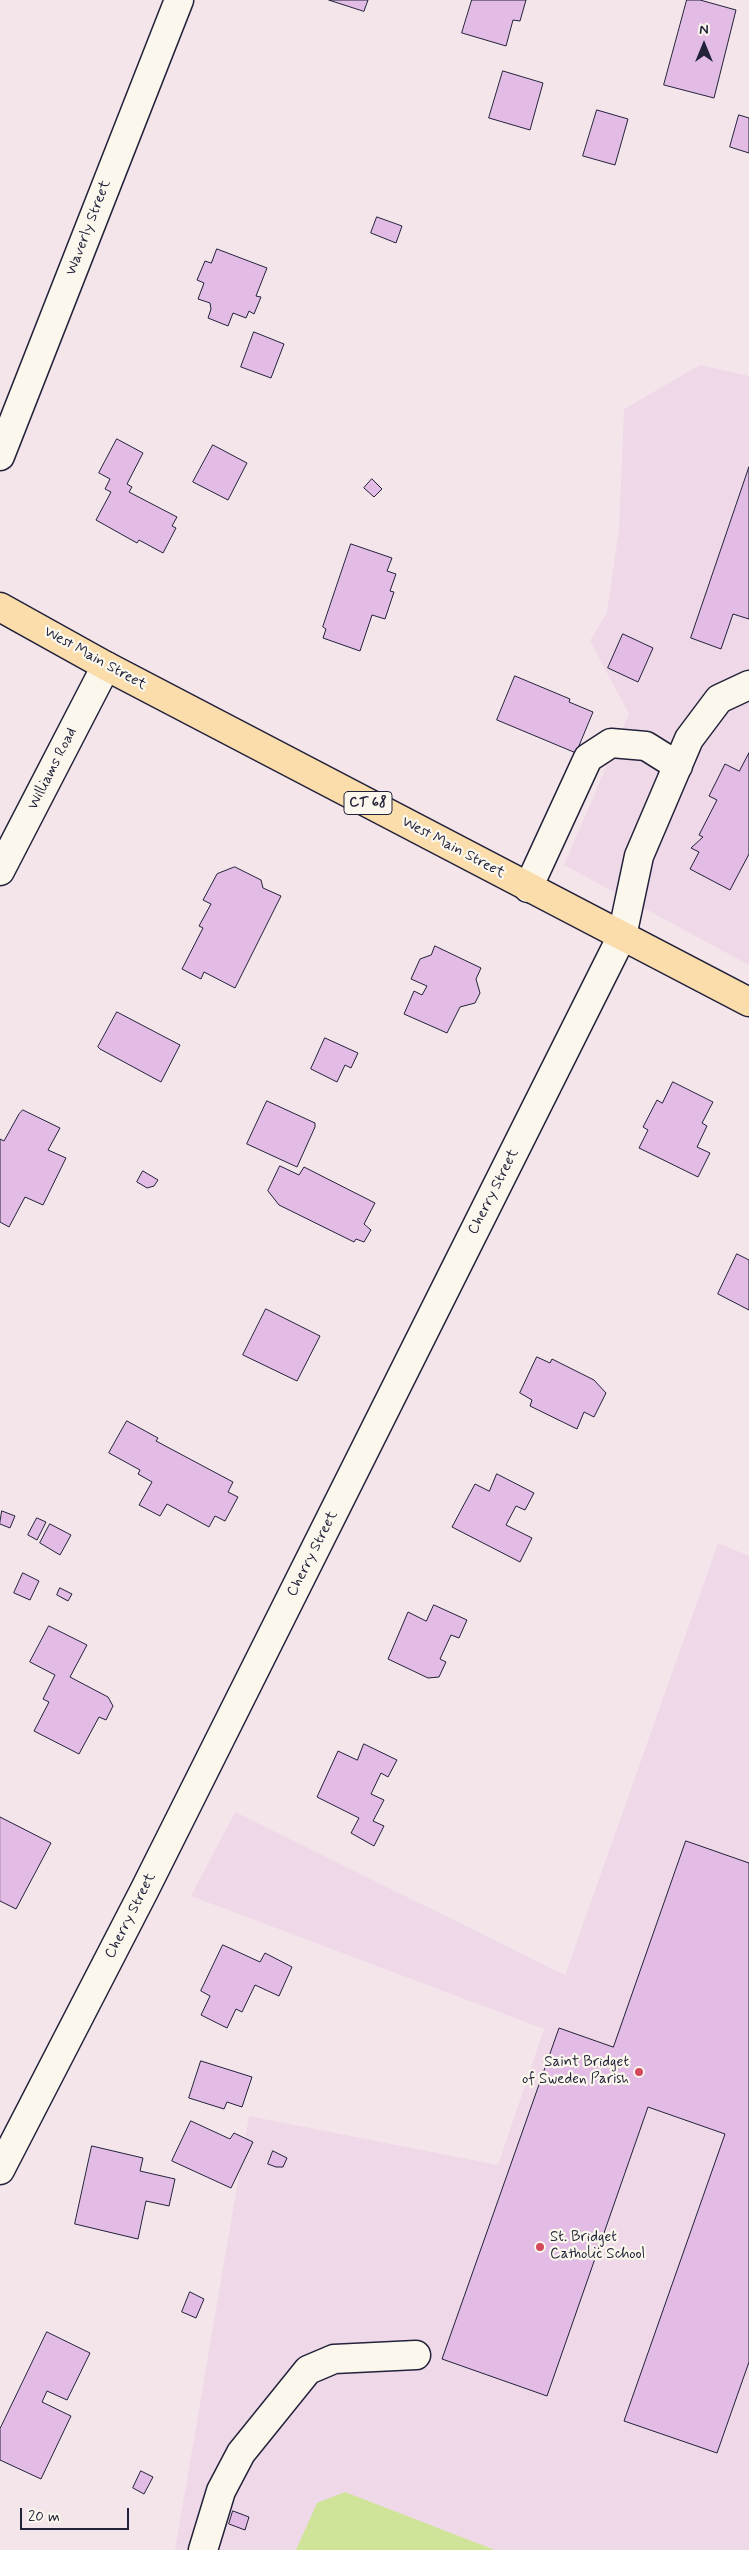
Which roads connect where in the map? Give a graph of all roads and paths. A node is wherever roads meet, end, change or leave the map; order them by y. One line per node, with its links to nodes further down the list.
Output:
1 (178, 0): 2 (street, Waverly Street)
2 (0, 456)
3 (0, 607): 4 (main road, West Main Street / CT 68)
4 (106, 666): 7 (street, Williams Road); 8 (main road, West Main Street / CT 68)
5 (749, 685): 6 (street, Cherry Street)
6 (678, 766): 8 (street); 9 (street, Cherry Street)
7 (0, 871)
8 (528, 888): 9 (main road, West Main Street / CT 68)
9 (622, 936): 10 (main road, West Main Street / CT 68); 11 (street, Cherry Street)
10 (749, 1002)
11 (0, 2170)
12 (416, 2355): 13 (street)
13 (203, 2550)

